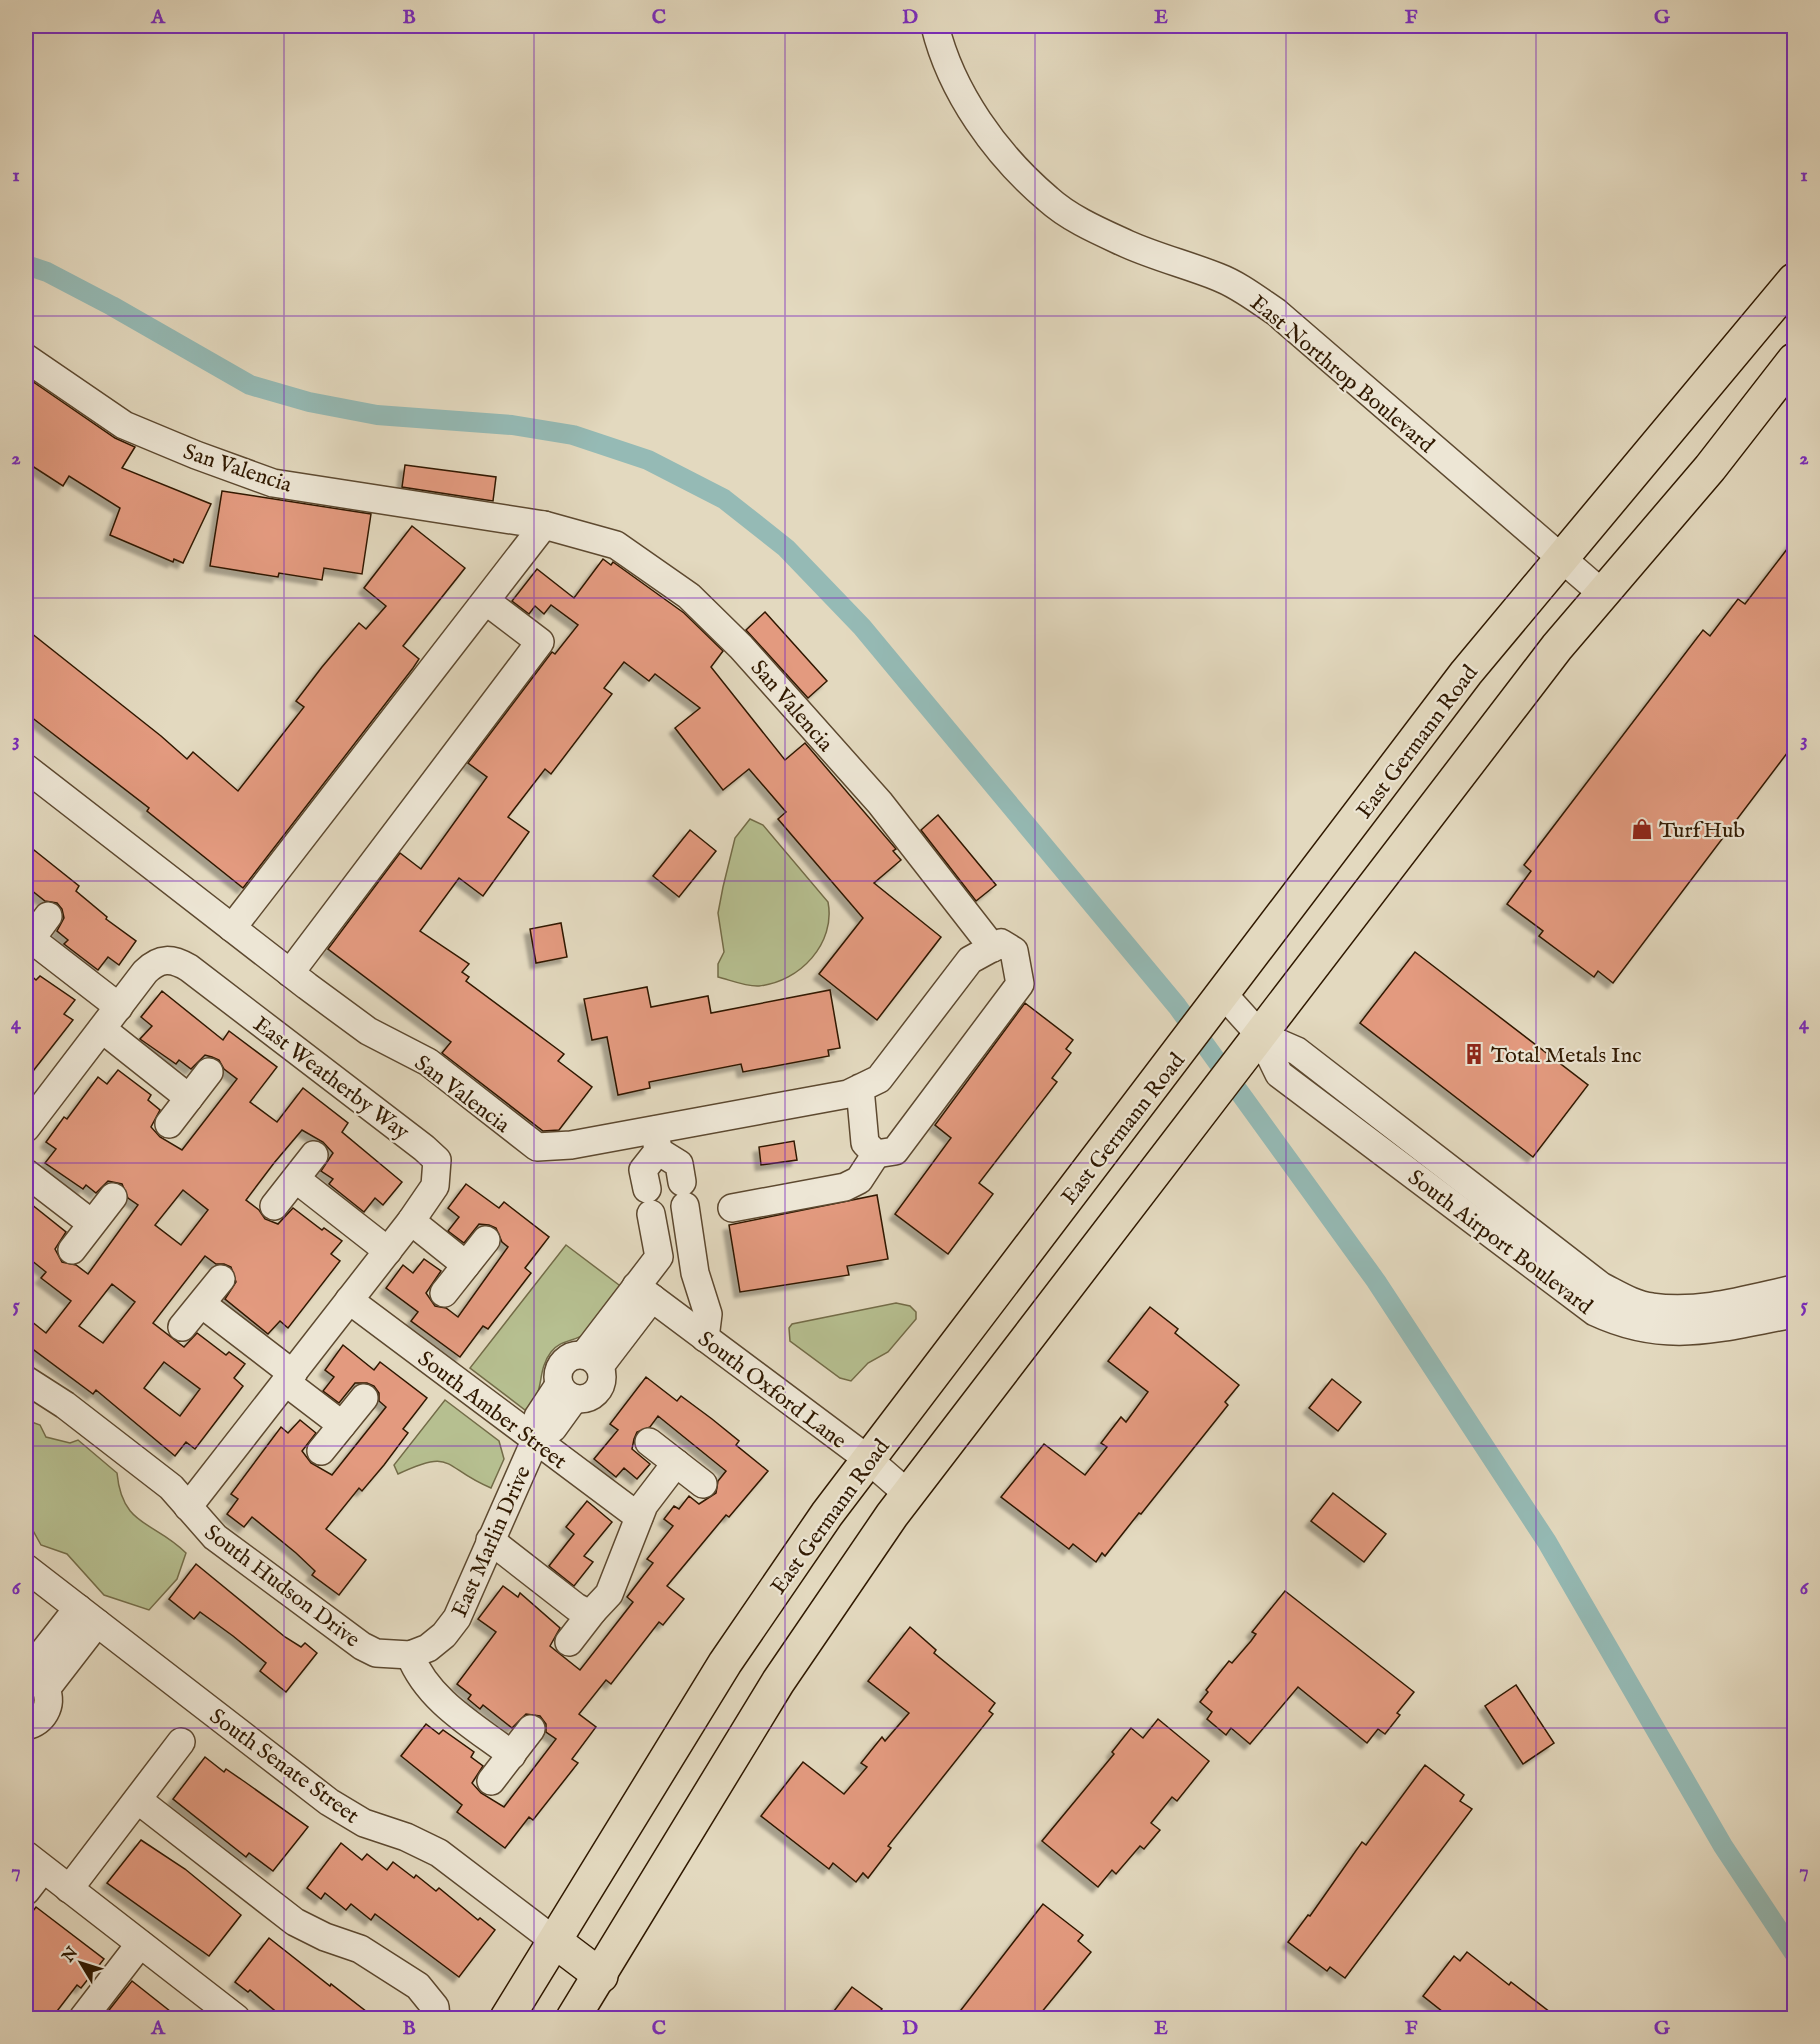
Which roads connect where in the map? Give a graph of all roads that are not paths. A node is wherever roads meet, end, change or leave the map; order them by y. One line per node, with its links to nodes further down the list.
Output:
1 (935, 26): 6 (street, East Northrop Boulevard)
2 (1794, 280): 6 (main road, East Germann Road)
3 (26, 358): 5 (street, San Valencia)
4 (1794, 360): 7 (main road)
5 (544, 525): 8 (street); 13 (street, San Valencia)
6 (1561, 558): 7 (street, East Northrop Boulevard); 15 (main road, East Germann Road)
7 (1603, 594): 18 (main road)
8 (486, 601): 11 (street); 14 (street)
9 (26, 768): 11 (street, San Valencia)
10 (48, 916): 12 (street)
11 (232, 928): 14 (street, San Valencia)
12 (28, 943): 16 (street)
13 (993, 948): 20 (street, San Valencia); 25 (street)
14 (290, 973): 24 (street, San Valencia)
15 (1218, 1003): 18 (street, South Airport Boulevard); 60 (main road, East Germann Road)
16 (119, 1007): 17 (street); 32 (street, East Weatherby Way)
17 (102, 1029): 21 (street); 23 (street)
18 (1252, 1045): 36 (street, South Airport Boulevard); 40 (street, South Airport Boulevard); 63 (main road)
19 (208, 1072): 21 (street)
20 (860, 1088): 24 (street, San Valencia); 25 (street)
21 (189, 1098): 22 (street)
22 (169, 1124)
23 (26, 1128)
24 (656, 1140): 35 (street); 37 (street)
25 (876, 1154): 31 (street)
26 (314, 1155): 28 (street)
27 (26, 1173): 33 (street)
28 (296, 1179): 30 (street); 39 (street)
29 (113, 1197): 33 (street)
30 (274, 1206)
31 (732, 1208)
32 (411, 1221): 39 (street, East Weatherby Way); 41 (street)
33 (91, 1223): 38 (street)
34 (486, 1240): 41 (street)
35 (690, 1240): 37 (street); 50 (street)
36 (1545, 1242): 40 (street); 43 (street, South Airport Boulevard)
37 (657, 1245): 44 (street)
38 (72, 1250)
39 (388, 1251): 46 (street, East Weatherby Way)
40 (1528, 1264): 48 (street, South Airport Boulevard)
41 (466, 1265): 45 (street)
42 (221, 1279): 47 (street)
43 (1794, 1289)
44 (644, 1292): 50 (street, South Oxford Lane); 51 (street, East Marlin Drive)
45 (444, 1293)
46 (349, 1300): 52 (street, East Weatherby Way); 57 (street, South Amber Street)
47 (202, 1304): 49 (street); 52 (street)
48 (1794, 1314)
49 (182, 1327)
50 (705, 1338): 60 (street, South Oxford Lane)
51 (592, 1360): 54 (street, East Marlin Drive); 54 (street, East Marlin Drive)
52 (290, 1379): 56 (street); 64 (street, East Weatherby Way)
53 (26, 1380): 64 (street, South Hudson Drive)
54 (567, 1392): 57 (street, East Marlin Drive)
55 (364, 1398): 56 (street)
56 (342, 1425): 59 (street)
57 (535, 1441): 65 (street, South Amber Street); 66 (street, East Marlin Drive)
58 (649, 1442): 61 (street)
59 (321, 1451)
60 (869, 1460): 63 (street, South Oxford Lane); 82 (main road, East Germann Road)
61 (676, 1463): 62 (street); 65 (street)
62 (703, 1484)
63 (908, 1494): 84 (main road)
64 (188, 1507): 71 (street, South Hudson Drive)
65 (639, 1517): 68 (street)
66 (490, 1540): 68 (street); 71 (street, East Marlin Drive)
67 (26, 1568): 69 (street, South Senate Street)
68 (593, 1611): 70 (street)
69 (88, 1615): 72 (street); 73 (street); 82 (street, South Senate Street)
70 (569, 1642)
71 (410, 1655): 76 (street)
72 (26, 1674)
73 (26, 1726)
74 (531, 1729): 76 (street)
75 (181, 1742): 78 (street)
76 (512, 1755): 77 (street)
77 (491, 1781)
78 (138, 1800): 80 (street); 87 (street)
79 (34, 1862): 80 (street); 81 (street)
80 (69, 1889): 83 (street)
81 (26, 1891)
82 (556, 1942): 84 (main road); 88 (main road, East Germann Road)
83 (140, 1944): 85 (street); 86 (street)
84 (601, 1976): 89 (main road)
85 (233, 2018)
86 (83, 2019)
87 (436, 2019)
88 (507, 2019)
89 (573, 2019)

